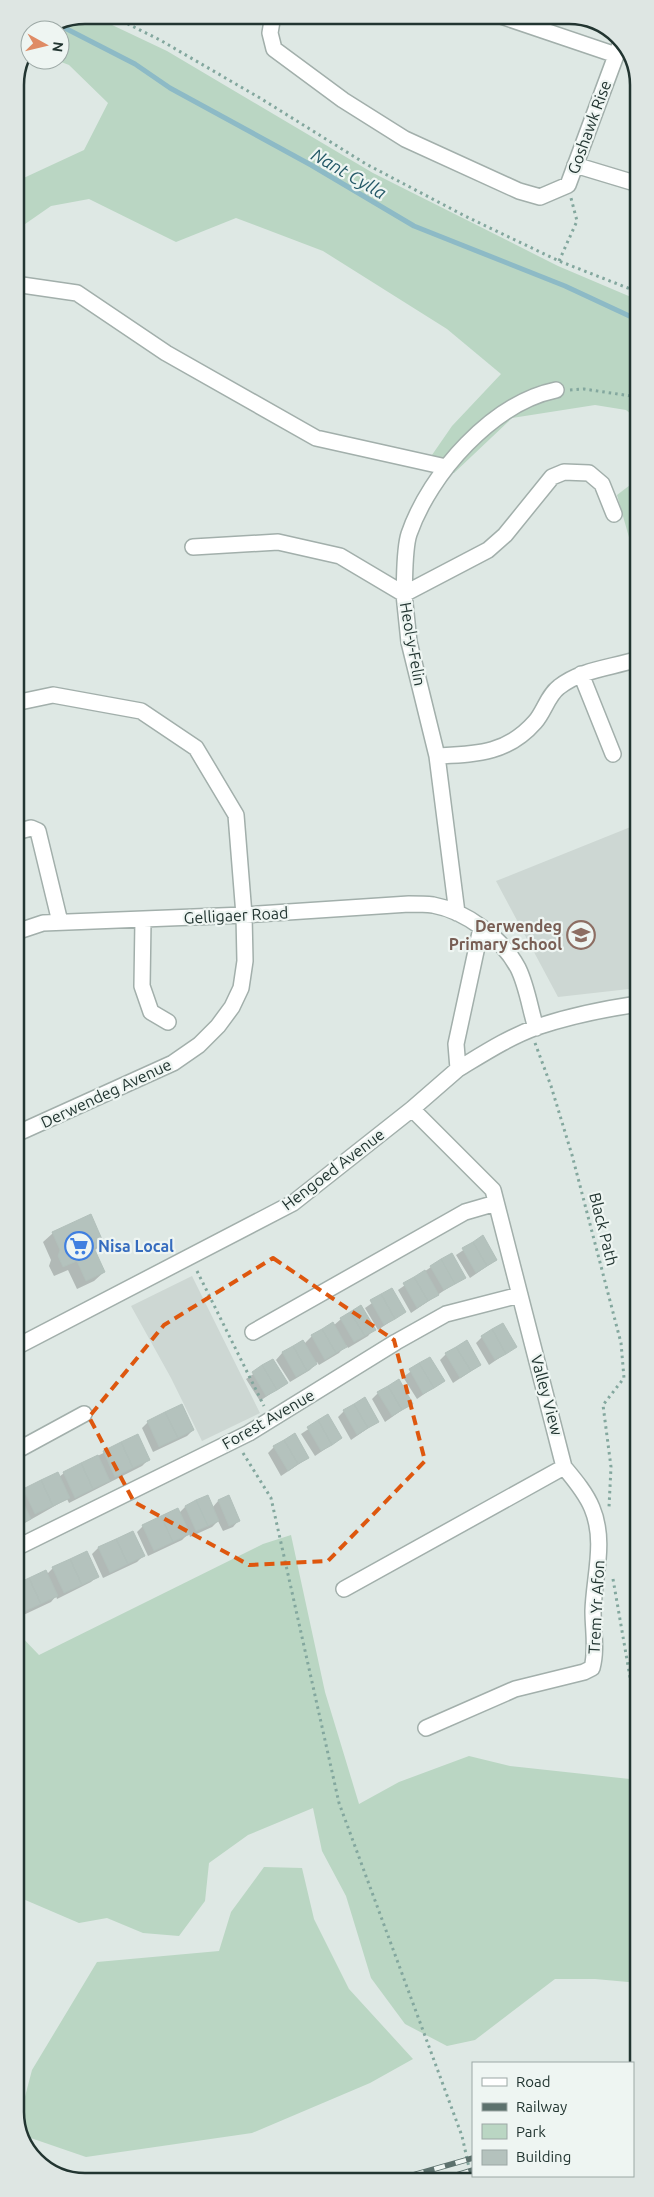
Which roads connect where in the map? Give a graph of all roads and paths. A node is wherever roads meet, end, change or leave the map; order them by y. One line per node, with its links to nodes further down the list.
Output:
1 (128, 24): 8 (path)
2 (272, 24): 7 (street)
3 (527, 24): 4 (street)
4 (618, 49): 5 (street, Goshawk Rise)
5 (575, 165): 6 (street); 7 (street, Goshawk Rise)
6 (630, 182)
7 (568, 185): 8 (path)
8 (559, 261): 10 (path)
9 (24, 285): 13 (street)
10 (630, 289)
11 (556, 390): 12 (path); 13 (street)
12 (630, 396)
13 (446, 467): 16 (street)
14 (614, 514): 16 (street)
15 (193, 547): 16 (street, Heol-y-Felin)
16 (404, 594): 21 (street, Heol-y-Felin)
17 (630, 660): 18 (street)
18 (581, 674): 20 (street); 21 (street)
19 (24, 700): 24 (street, Derwendeg Avenue)
20 (613, 754)
21 (437, 756): 23 (street, Heol-y-Felin)
22 (24, 830): 26 (street)
23 (457, 913): 24 (street, Gelligaer Road); 27 (street, Gelligaer Road)
24 (244, 915): 25 (street, Gelligaer Road); 34 (street, Derwendeg Avenue)
25 (143, 920): 26 (street, Gelligaer Road); 30 (street)
26 (60, 922): 28 (street, Gelligaer Road)
27 (482, 928): 31 (street, Gelligaer Road); 32 (street)
28 (24, 929)
29 (630, 1005): 31 (street, Hengoed Avenue)
30 (168, 1022)
31 (533, 1029): 32 (street, Hengoed Avenue); 45 (path, Black Path)
32 (458, 1069): 33 (street, Hengoed Avenue)
33 (412, 1109): 35 (street, Valley View); 36 (street, Hengoed Avenue)
34 (24, 1130)
35 (496, 1203): 37 (street, Valley View); 38 (street)
36 (190, 1257): 39 (street, Hengoed Avenue); 41 (path)
37 (520, 1295): 41 (street, Forest Avenue); 44 (street, Valley View)
38 (253, 1332)
39 (24, 1343)
40 (84, 1414): 43 (street)
41 (270, 1420): 42 (street, Forest Avenue)
42 (235, 1440): 46 (street, Forest Avenue); 51 (path)
43 (24, 1447)
44 (564, 1467): 48 (street); 50 (street, Trem Yr Afon)
45 (609, 1513)
46 (24, 1544)
47 (612, 1573): 49 (path)
48 (344, 1589)
49 (630, 1677)
50 (426, 1728)
51 (470, 2173)

